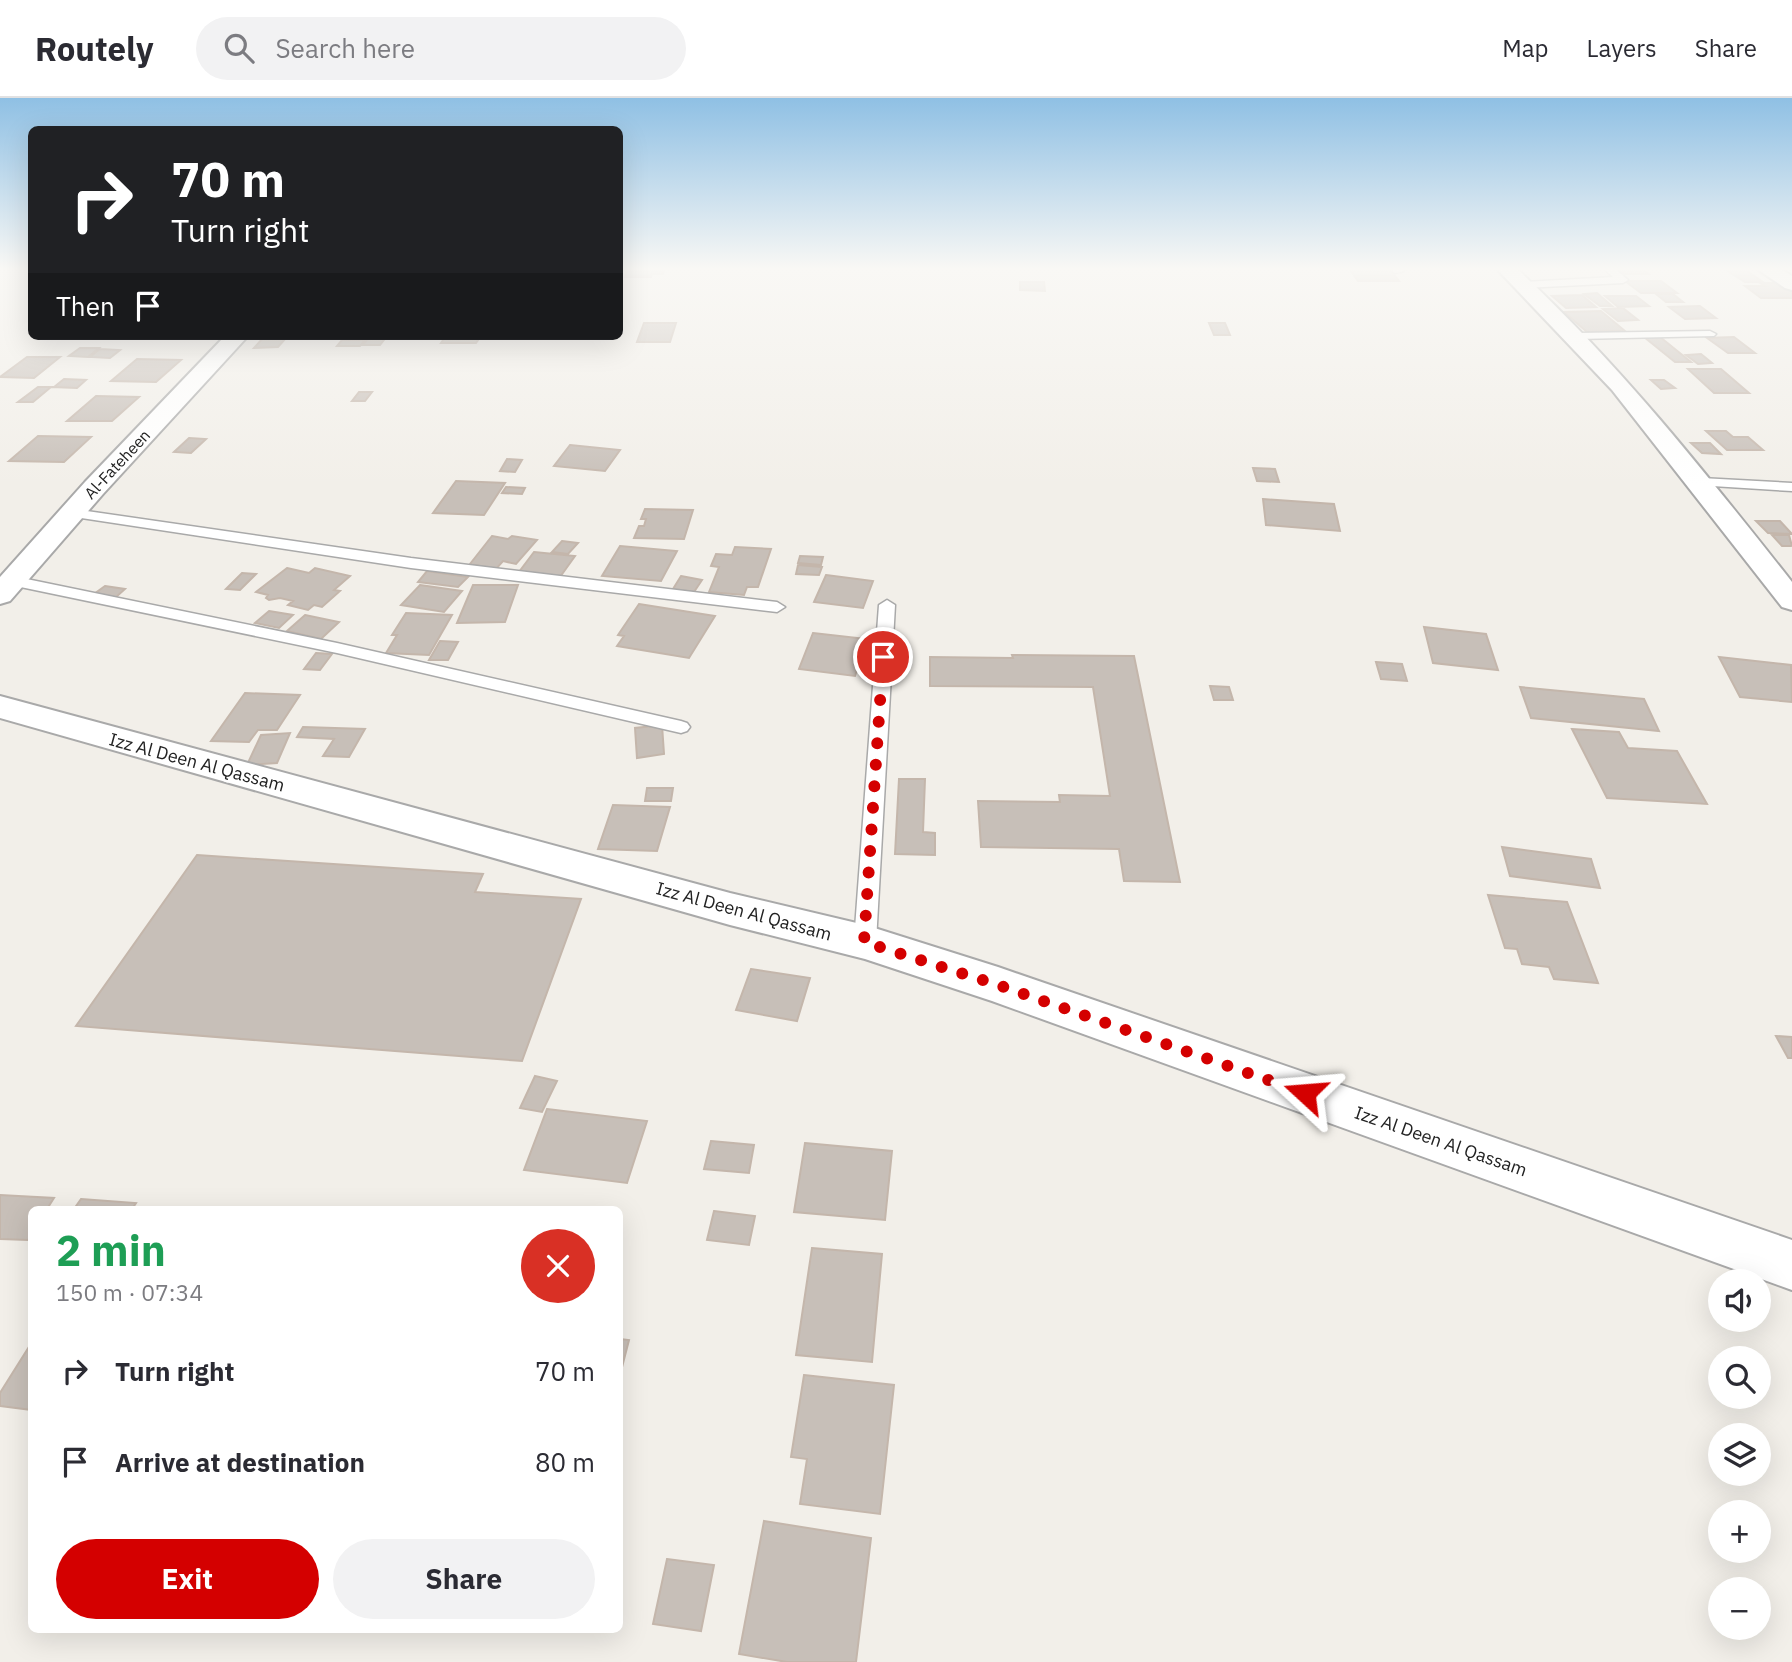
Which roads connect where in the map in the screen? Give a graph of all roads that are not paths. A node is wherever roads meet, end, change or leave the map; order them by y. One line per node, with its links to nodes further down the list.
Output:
1 (233, 340): 5 (street, Al-Fateheen)
2 (1581, 340): 3 (street)
3 (1701, 482): 4 (lane); 7 (street)
4 (1792, 487)
5 (73, 513): 6 (street, Al-Fateheen); 9 (lane)
6 (6, 588): 11 (lane)
7 (1792, 601)
8 (887, 605): 12 (lane)
9 (777, 607)
10 (0, 707): 12 (street, Izz Al Deen Al Qassam)
11 (681, 727)
12 (864, 942): 13 (street, Izz Al Deen Al Qassam)
13 (1792, 1265)

